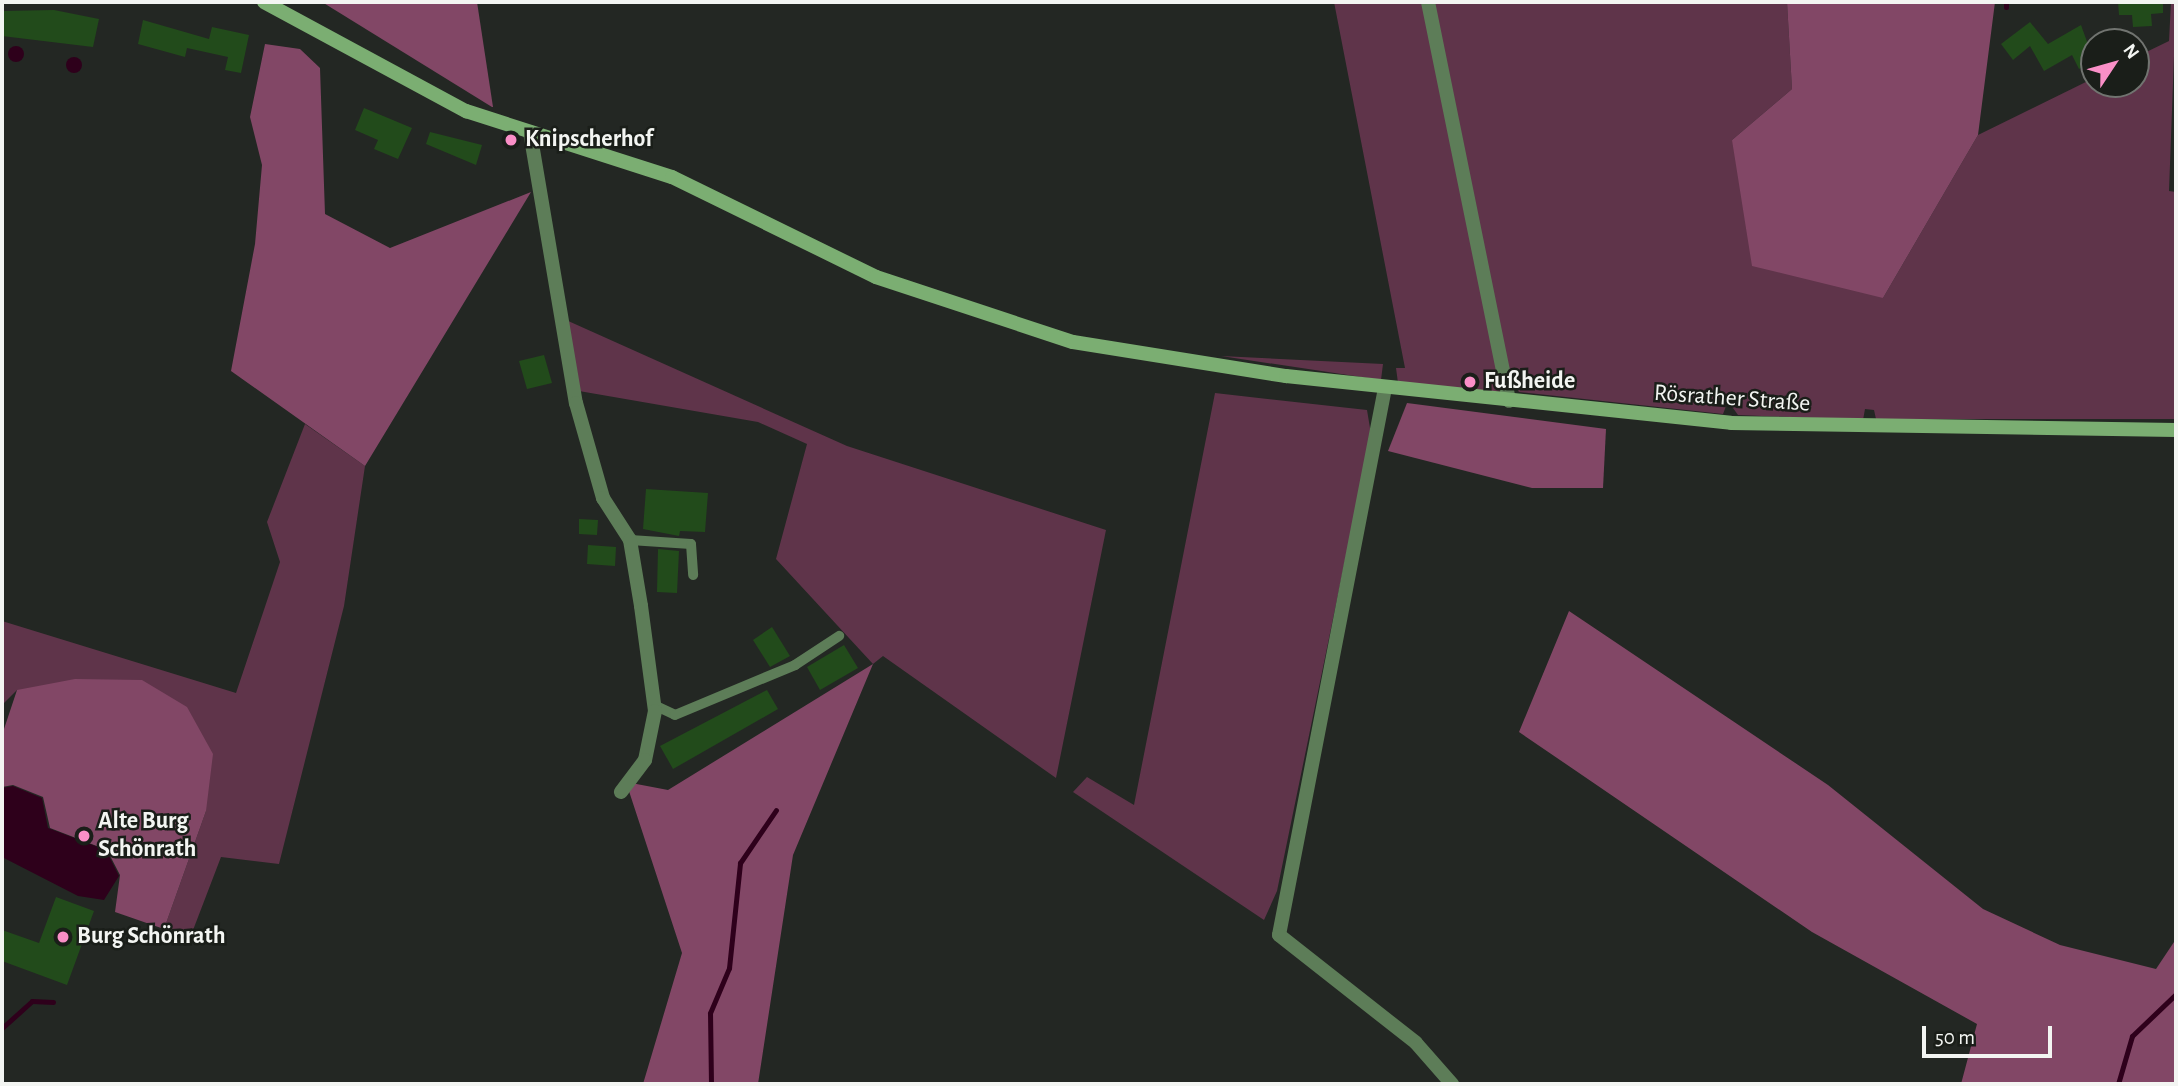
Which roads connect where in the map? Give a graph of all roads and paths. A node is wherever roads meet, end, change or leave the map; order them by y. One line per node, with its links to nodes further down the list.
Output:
1 (264, 2): 3 (street, Rösrather Straße)
2 (1428, 2): 5 (street)
3 (530, 132): 4 (street, Rösrather Straße); 7 (street)
4 (1385, 388): 5 (street, Rösrather Straße); 12 (street)
5 (1509, 401): 6 (street, Rösrather Straße)
6 (2176, 430)
7 (630, 540): 8 (lane); 10 (street)
8 (693, 575)
9 (839, 636): 10 (lane)
10 (654, 705): 11 (street)
11 (621, 792)
12 (1452, 1084)

